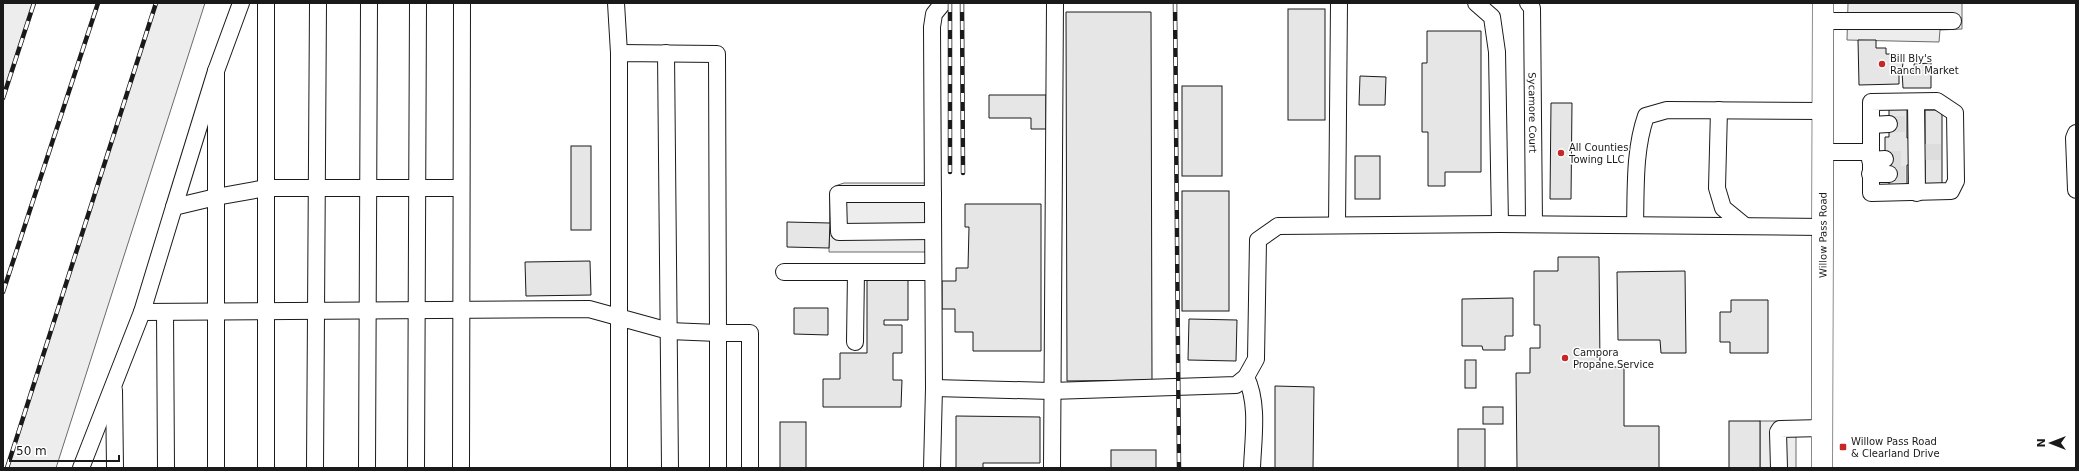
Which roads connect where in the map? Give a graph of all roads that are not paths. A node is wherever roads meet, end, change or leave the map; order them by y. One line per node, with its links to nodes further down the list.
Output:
1 (241, 3): 17 (street)
2 (266, 3): 28 (street)
3 (318, 3): 26 (street)
4 (369, 3): 27 (street)
5 (418, 3): 29 (street)
6 (462, 3): 30 (street)
7 (616, 3): 15 (street)
8 (944, 3): 33 (street)
9 (1055, 3): 61 (street)
10 (1340, 3): 38 (street)
11 (1476, 3): 36 (street)
12 (1528, 3): 37 (street, Sycamore Court)
13 (1823, 12): 14 (street); 20 (main road, Willow Pass Road)
14 (1954, 21)
15 (619, 53): 16 (street); 54 (street)
16 (666, 53): 55 (street); 56 (street)
17 (216, 70): 34 (street); 35 (street)
18 (1916, 102): 22 (street); 32 (street); 32 (street)
19 (1719, 110): 20 (street); 39 (street); 40 (street)
20 (1823, 111): 24 (main road, Willow Pass Road)
21 (1888, 124): 22 (street)
22 (1871, 125): 25 (street)
23 (2076, 132): 31 (street)
24 (1823, 152): 25 (street); 41 (main road, Willow Pass Road)
25 (1877, 164): 32 (street)
26 (317, 187): 27 (street); 28 (street); 53 (street)
27 (367, 187): 29 (street); 47 (street)
28 (266, 188): 34 (street); 52 (street)
29 (417, 188): 30 (street); 48 (street)
30 (461, 188): 46 (street)
31 (2076, 190)
32 (1917, 193)
33 (933, 194): 42 (street); 42 (street)
34 (216, 197): 35 (street); 51 (street)
35 (174, 207): 49 (street)
36 (1500, 224): 37 (street); 38 (street)
37 (1534, 224): 39 (street)
38 (1337, 225): 58 (street)
39 (1635, 225): 40 (street)
40 (1745, 226): 41 (street)
41 (1823, 227): 62 (main road, Willow Pass Road)
42 (933, 231): 45 (street)
43 (784, 272): 44 (street)
44 (856, 272): 45 (street); 57 (street)
45 (933, 272): 60 (street)
46 (461, 310): 48 (street); 54 (street); 71 (street)
47 (366, 311): 48 (street); 53 (street); 69 (street)
48 (416, 311): 70 (street)
49 (142, 312): 50 (street); 59 (street)
50 (165, 312): 51 (street); 65 (street)
51 (216, 312): 52 (street); 66 (street)
52 (266, 312): 53 (street); 67 (street)
53 (316, 312): 68 (street)
54 (618, 317): 55 (street); 72 (street)
55 (669, 331): 56 (street); 73 (street)
56 (718, 333): 74 (street); 75 (street)
57 (855, 342)
58 (1246, 377): 61 (street); 78 (street)
59 (114, 381): 63 (street); 64 (street)
60 (934, 388): 61 (street); 76 (street)
61 (1051, 391): 77 (street)
62 (1822, 428): 79 (street); 80 (main road, Willow Pass Road)
63 (81, 468)
64 (115, 468)
65 (166, 468)
66 (216, 468)
67 (266, 468)
68 (315, 468)
69 (367, 468)
70 (416, 468)
71 (461, 468)
72 (619, 468)
73 (670, 468)
74 (718, 468)
75 (750, 468)
76 (932, 468)
77 (1052, 468)
78 (1252, 468)
79 (1779, 468)
80 (1822, 468)

